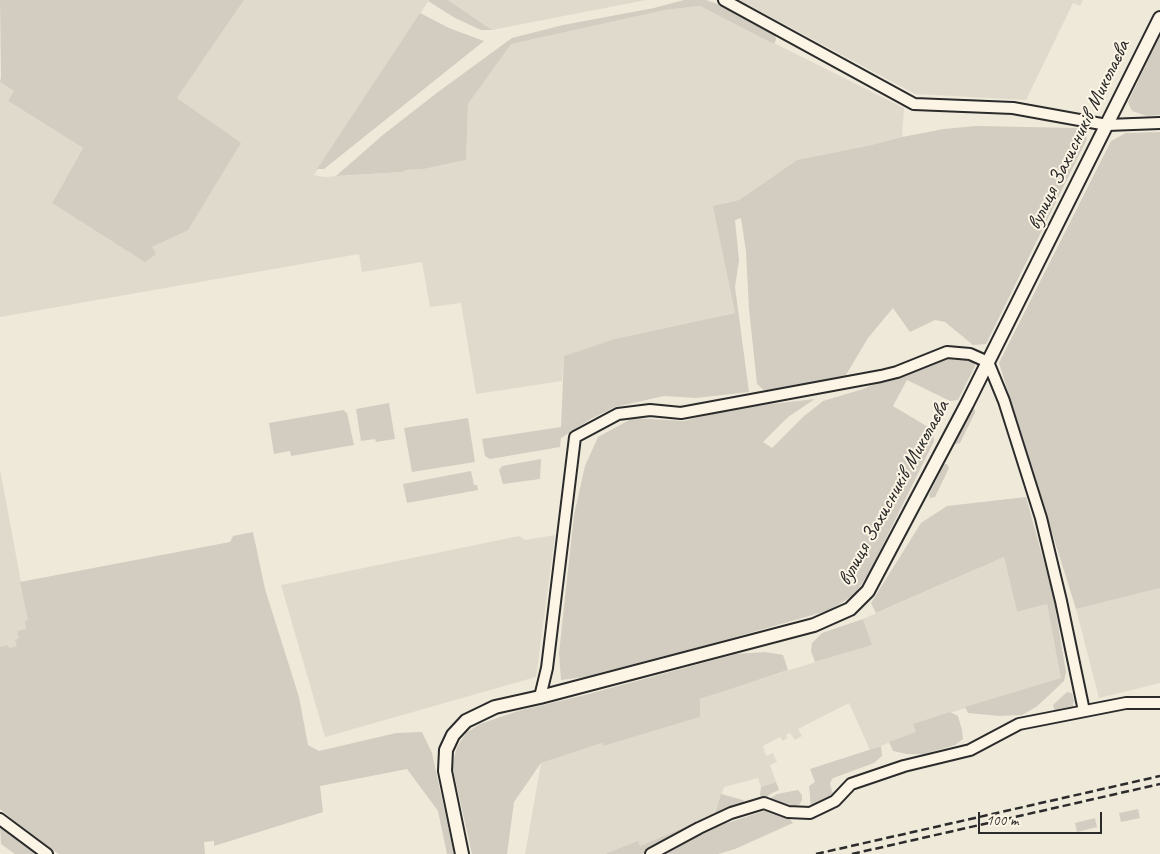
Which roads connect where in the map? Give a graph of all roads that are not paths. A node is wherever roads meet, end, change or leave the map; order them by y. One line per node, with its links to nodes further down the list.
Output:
1 (724, 0): 4 (street)
2 (1160, 18): 4 (street, вулиця Захисників Миколаєва)
3 (1160, 123): 4 (street)
4 (1107, 125): 5 (street, вулиця Захисників Миколаєва)
5 (988, 362): 6 (street, вулиця Захисників Миколаєва); 6 (street); 8 (street)
6 (540, 697): 11 (street, вулиця Захисників Миколаєва)
7 (1160, 703): 8 (street)
8 (1084, 711): 12 (street)
9 (0, 819): 10 (street)
10 (47, 854)
11 (462, 854)
12 (650, 854)

